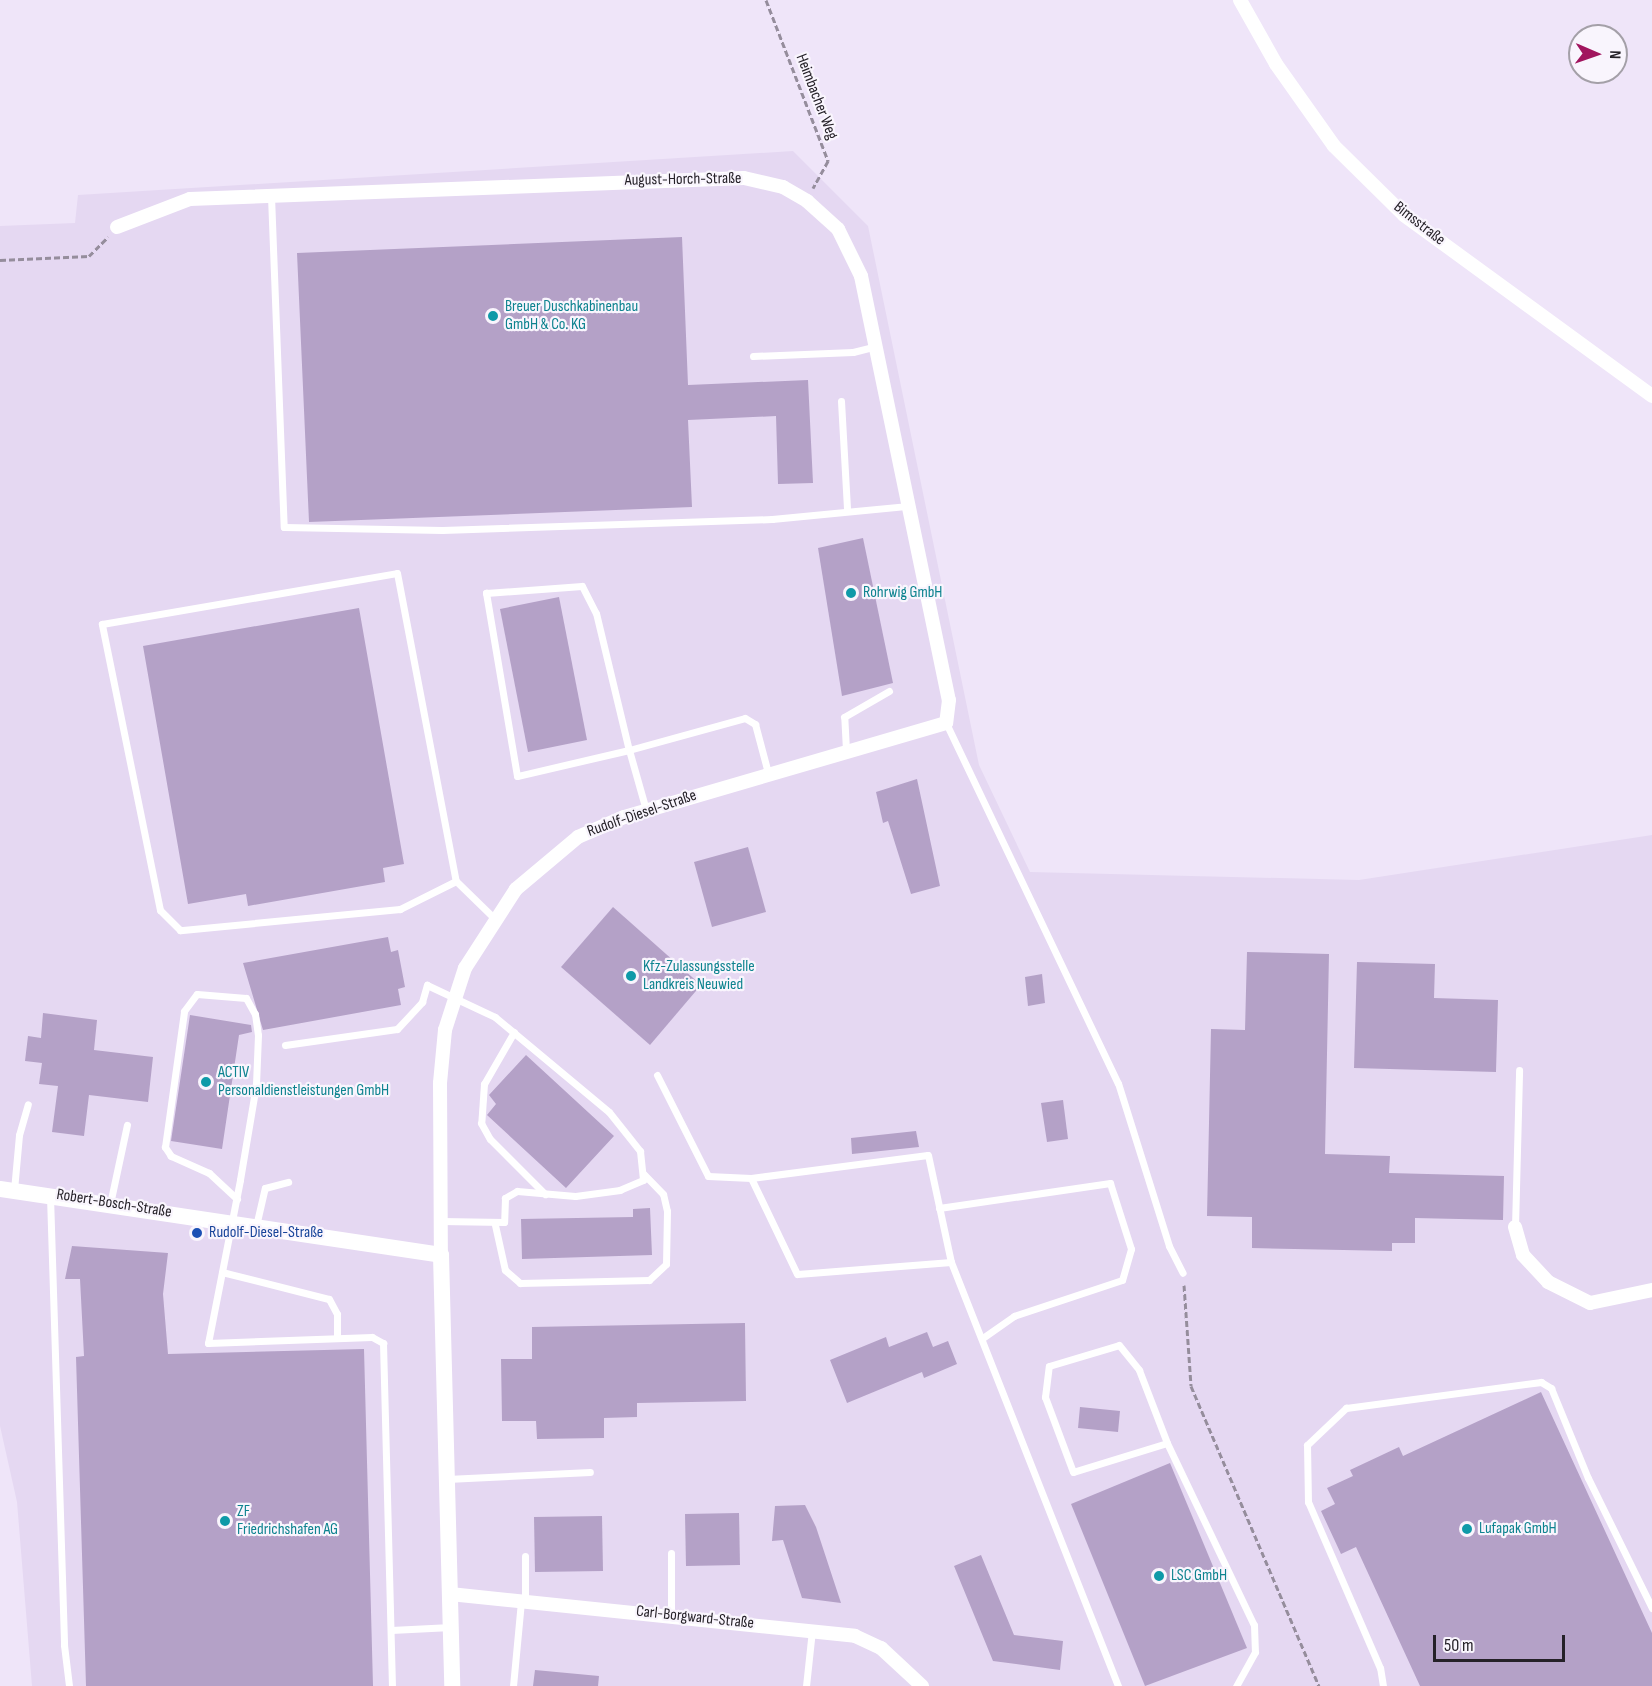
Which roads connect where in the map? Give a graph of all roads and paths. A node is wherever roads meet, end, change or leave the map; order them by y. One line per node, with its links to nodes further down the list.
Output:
1 (766, 0): 4 (path, Heimbacher Weg)
2 (1240, 0): 9 (street, Bimsstraße)
3 (271, 196): 4 (street, August-Horch-Straße); 5 (street, August-Horch-Straße); 12 (lane)
4 (807, 201): 7 (street, August-Horch-Straße)
5 (117, 227): 6 (path)
6 (0, 260)
7 (877, 346): 8 (lane); 11 (street, August-Horch-Straße)
8 (753, 356)
9 (1652, 396)
10 (841, 401): 12 (lane)
11 (908, 506): 12 (lane); 14 (street, August-Horch-Straße)
12 (847, 510)
13 (889, 691): 16 (lane)
14 (946, 723): 16 (street, Rudolf-Diesel-Straße); 45 (lane)
15 (629, 750): 15 (lane); 17 (lane); 18 (lane)
16 (846, 750): 17 (street, Rudolf-Diesel-Straße)
17 (768, 774): 18 (street, Rudolf-Diesel-Straße)
18 (646, 810): 20 (street, Rudolf-Diesel-Straße)
19 (456, 881): 19 (lane); 20 (lane)
20 (494, 918): 21 (street, Rudolf-Diesel-Straße)
21 (454, 994): 22 (lane); 23 (lane); 37 (street, Rudolf-Diesel-Straße)
22 (514, 1032): 28 (lane); 33 (lane)
23 (285, 1045)
24 (1519, 1070): 40 (lane)
25 (657, 1075): 29 (lane)
26 (28, 1104): 31 (lane)
27 (127, 1125): 35 (lane)
28 (644, 1174): 33 (lane); 39 (lane)
29 (751, 1178): 36 (lane); 43 (lane)
30 (288, 1182): 41 (lane)
31 (7, 1190): 32 (street, Robert-Bosch-Straße)
32 (50, 1194): 35 (street, Robert-Bosch-Straße); 61 (lane)
33 (545, 1194): 39 (lane)
34 (237, 1199): 34 (lane); 38 (lane)
35 (110, 1203): 38 (street, Robert-Bosch-Straße)
36 (939, 1208): 43 (lane); 48 (lane)
37 (441, 1221): 39 (lane); 42 (street, Rudolf-Diesel-Straße)
38 (231, 1224): 41 (street, Robert-Bosch-Straße); 44 (lane)
39 (495, 1225)
40 (1515, 1227): 46 (street)
41 (256, 1228): 42 (street, Robert-Bosch-Straße)
42 (441, 1255): 51 (street, Rudolf-Diesel-Straße)
43 (951, 1262): 48 (lane)
44 (222, 1272): 47 (lane); 47 (lane)
45 (1183, 1273): 69 (path)
46 (1652, 1290)
47 (338, 1338): 59 (lane)
48 (982, 1338): 67 (lane)
49 (1167, 1443): 49 (lane); 68 (lane)
50 (590, 1472): 51 (lane)
51 (447, 1479): 54 (street, Rudolf-Diesel-Straße)
52 (671, 1553): 57 (lane)
53 (525, 1556): 55 (lane)
54 (450, 1594): 55 (street, Carl-Borgward-Straße); 58 (street, Rudolf-Diesel-Straße)
55 (523, 1601): 57 (street, Carl-Borgward-Straße); 64 (lane)
56 (1652, 1608): 70 (lane)
57 (671, 1616): 60 (street, Carl-Borgward-Straße)
58 (450, 1627): 59 (lane); 63 (street, Rudolf-Diesel-Straße)
59 (391, 1630): 62 (lane)
60 (812, 1630): 65 (lane); 66 (street, Carl-Borgward-Straße)
61 (69, 1686)
62 (392, 1686)
63 (452, 1686)
64 (513, 1686)
65 (806, 1686)
66 (922, 1686)
67 (1118, 1686)
68 (1236, 1686)
69 (1319, 1686)
70 (1383, 1686)

